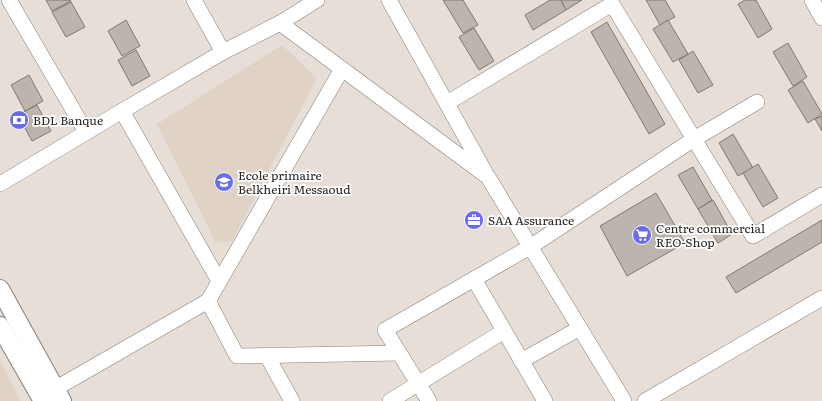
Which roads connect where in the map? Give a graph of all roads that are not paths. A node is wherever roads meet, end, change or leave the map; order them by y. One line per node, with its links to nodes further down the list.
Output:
1 (9, 0): 13 (street)
2 (194, 0): 8 (street)
3 (317, 0): 7 (street)
4 (389, 0): 11 (street)
5 (812, 0): 6 (street)
6 (822, 18)
7 (280, 23): 8 (street); 9 (street)
8 (223, 52): 12 (street)
9 (342, 69): 15 (street); 20 (street)
10 (757, 102): 14 (street)
11 (447, 103): 14 (street); 15 (street)
12 (122, 111): 13 (street); 20 (street)
13 (86, 132): 16 (street)
14 (694, 139): 17 (street); 18 (street)
15 (488, 176): 18 (street)
16 (0, 184)
17 (822, 195)
18 (530, 247): 19 (street); 25 (street)
19 (474, 279): 26 (street); 27 (street)
20 (219, 281): 23 (street)
21 (0, 289): 31 (main road)
22 (822, 298): 37 (street)
23 (208, 301): 28 (street); 31 (street)
24 (0, 326): 31 (main road)
25 (580, 328): 29 (street); 36 (street)
26 (504, 331): 29 (street); 30 (street)
27 (399, 353): 28 (street); 30 (street)
28 (267, 356): 32 (street)
29 (521, 361): 35 (street)
30 (418, 384): 33 (street); 34 (street)
31 (50, 397)
32 (292, 401)
33 (390, 401)
34 (429, 401)
35 (545, 401)
36 (624, 401)
37 (645, 401)

